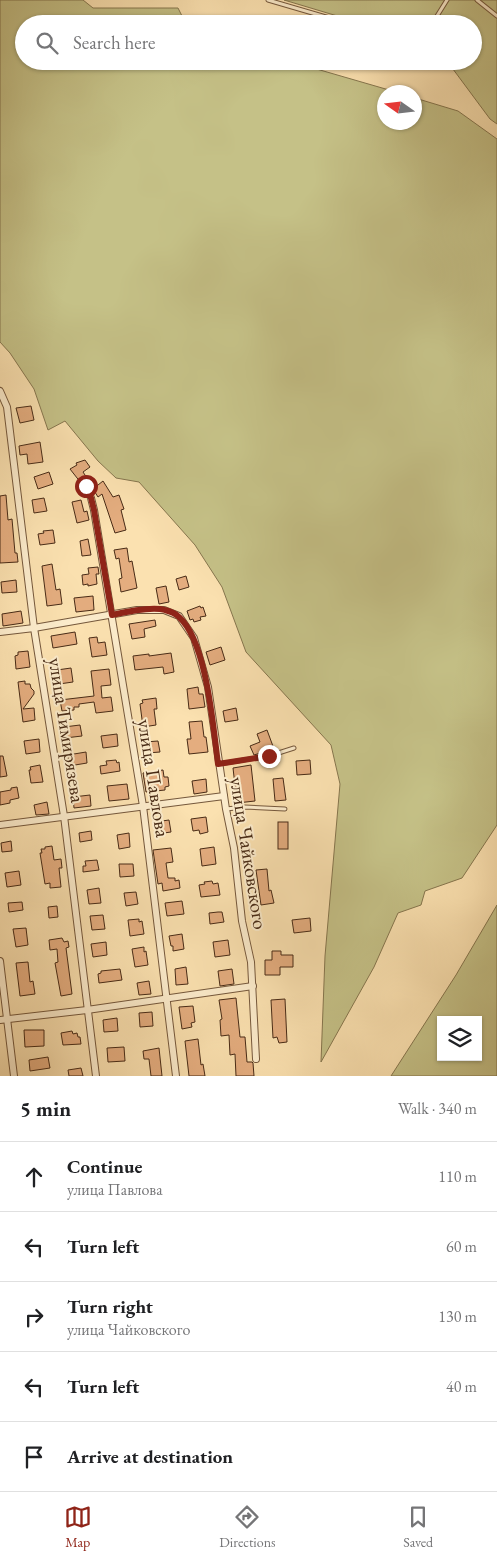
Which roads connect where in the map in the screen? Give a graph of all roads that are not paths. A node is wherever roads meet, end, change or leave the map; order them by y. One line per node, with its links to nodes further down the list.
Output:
1 (268, 0): 4 (lane)
2 (447, 0): 5 (lane)
3 (477, 0): 6 (lane)
4 (319, 15)
5 (438, 15)
6 (497, 16)
7 (0, 390): 10 (street, улица Тимирязева)
8 (86, 486): 9 (street, улица Павлова)
9 (112, 615): 10 (street); 13 (street, улица Чайковского); 15 (street, улица Павлова)
10 (34, 628): 11 (street); 18 (street, улица Тимирязева)
11 (0, 632)
12 (294, 748): 13 (lane)
13 (218, 764): 14 (street, улица Чайковского)
14 (224, 796): 15 (street); 16 (street, улица Чайковского)
15 (143, 806): 18 (street); 22 (street, улица Павлова)
16 (226, 809): 17 (lane); 21 (street, улица Чайковского)
17 (285, 809)
18 (64, 816): 19 (street); 23 (street, улица Тимирязева)
19 (0, 825)
20 (0, 961): 24 (street)
21 (253, 986): 22 (street); 25 (street, улица Чайковского)
22 (166, 999): 23 (street); 28 (street, улица Павлова)
23 (88, 1010): 24 (street); 27 (street, улица Тимирязева)
24 (3, 1019): 26 (street)
25 (256, 1059)
26 (14, 1076)
27 (96, 1076)
28 (176, 1076)

